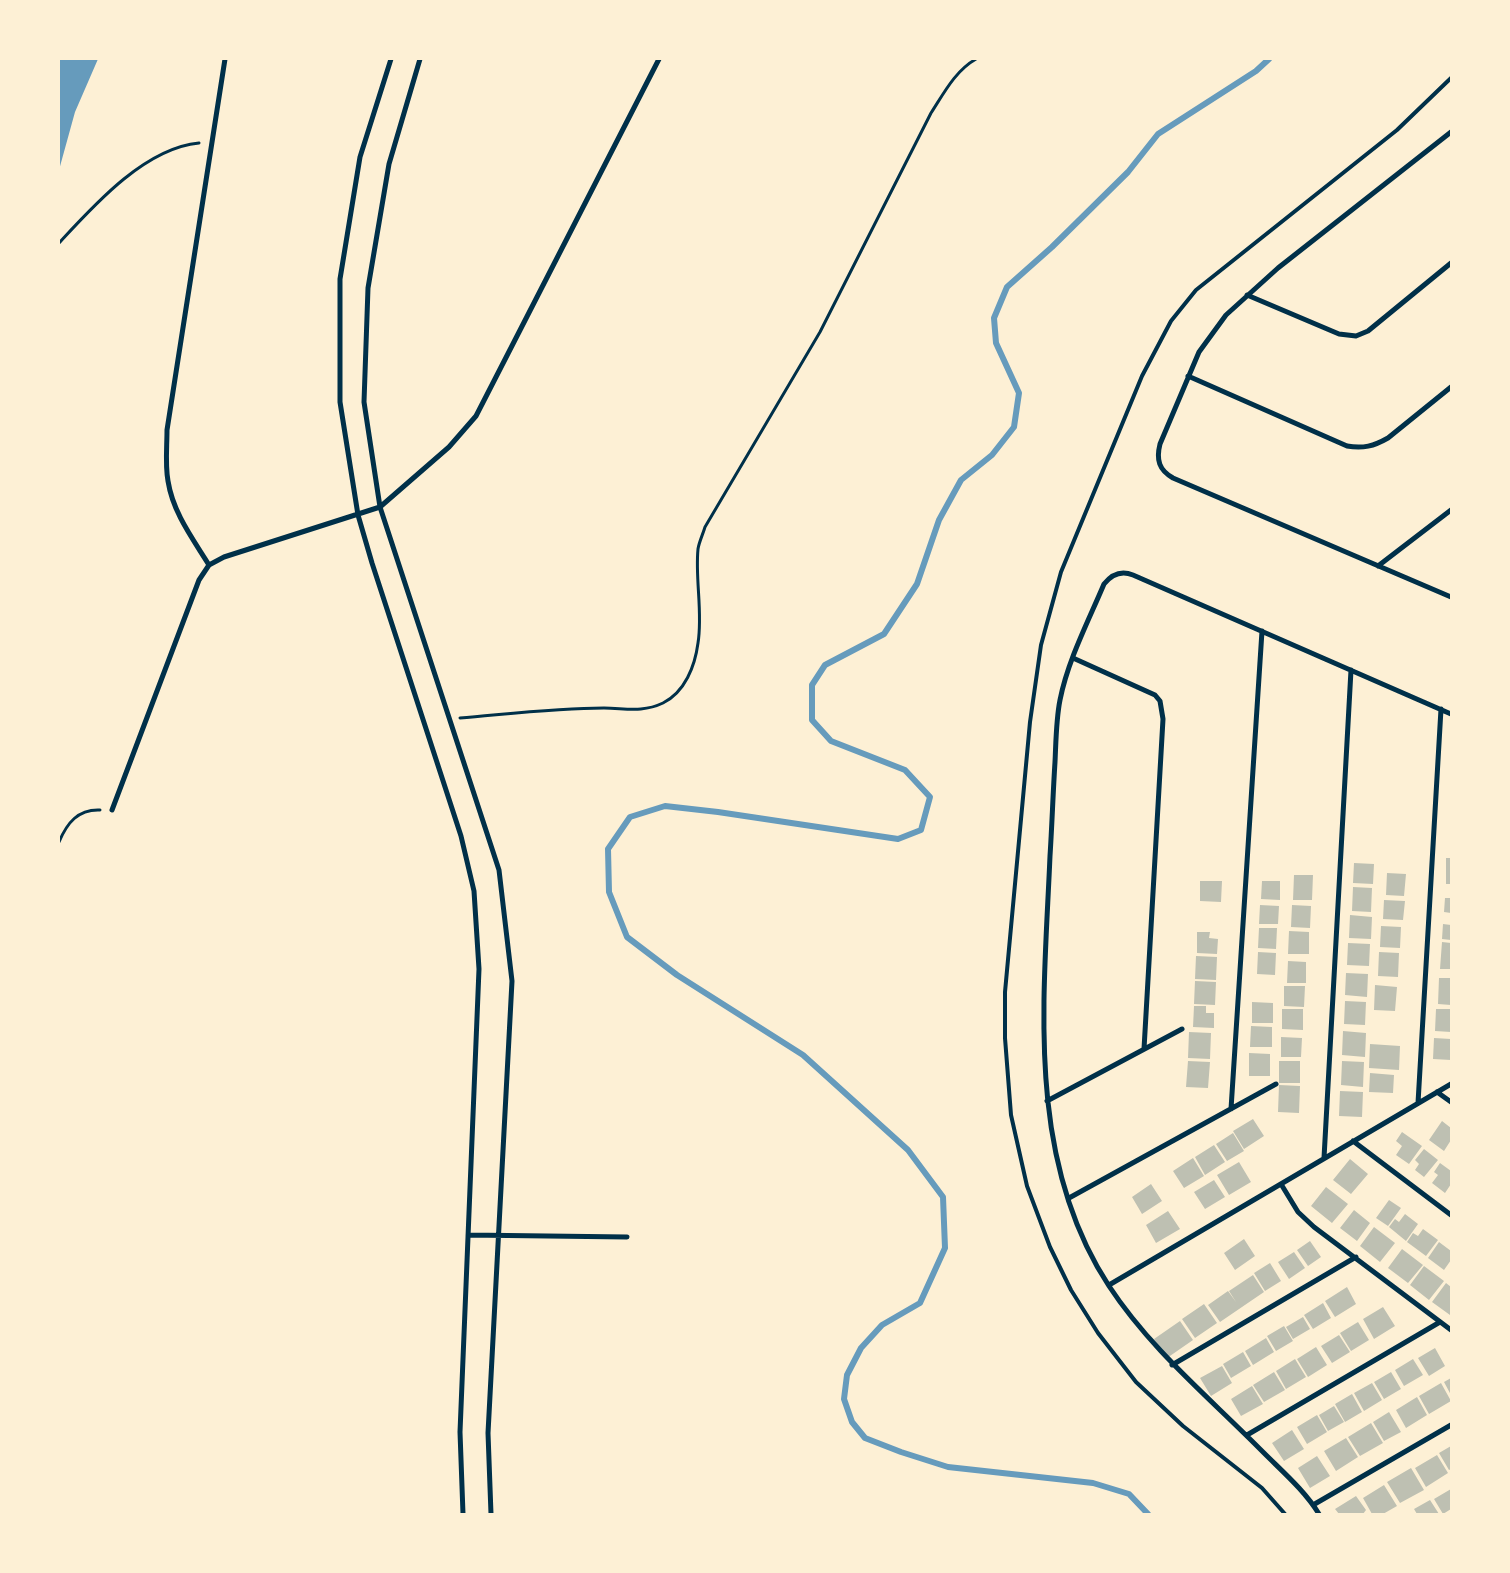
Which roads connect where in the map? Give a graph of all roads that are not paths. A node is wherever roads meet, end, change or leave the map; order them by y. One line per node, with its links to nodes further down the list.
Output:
1 (225, 59): 14 (street)
2 (392, 59): 13 (street)
3 (420, 59): 11 (street)
4 (658, 59): 11 (street)
5 (1451, 78): 50 (lane)
6 (1451, 132): 8 (street)
7 (1451, 264): 8 (street)
8 (1246, 295): 9 (street)
9 (1188, 376): 10 (street); 15 (street)
10 (1451, 387)
11 (380, 507): 13 (street); 37 (street)
12 (1451, 510): 15 (street)
13 (358, 516): 14 (street); 38 (street)
14 (209, 566): 22 (street)
15 (1378, 566): 16 (street)
16 (1451, 596)
17 (1262, 631): 18 (street); 19 (street); 31 (street)
18 (1072, 658): 24 (street); 28 (street)
19 (1351, 670): 20 (street); 33 (street)
20 (1441, 709): 21 (street); 30 (street)
21 (1451, 714)
22 (112, 810)
23 (1182, 1030): 24 (street)
24 (1144, 1049): 28 (street)
25 (1276, 1084): 31 (street)
26 (1451, 1084): 27 (street)
27 (1437, 1092): 29 (street); 30 (street)
28 (1047, 1100): 35 (street)
29 (1451, 1102)
30 (1418, 1103): 32 (street)
31 (1231, 1109): 35 (street)
32 (1353, 1141): 33 (street); 36 (street)
33 (1324, 1158): 34 (street)
34 (1281, 1184): 40 (street); 41 (street)
35 (1069, 1198): 41 (street)
36 (1451, 1214)
37 (499, 1235): 38 (street); 39 (street); 49 (street)
38 (468, 1236): 48 (street)
39 (627, 1236)
40 (1356, 1257): 42 (street); 44 (street)
41 (1109, 1286): 44 (street)
42 (1440, 1322): 43 (street); 46 (street)
43 (1451, 1330)
44 (1172, 1365): 46 (street)
45 (1451, 1425): 47 (street)
46 (1246, 1435): 47 (street)
47 (1314, 1505): 51 (street)
48 (463, 1514)
49 (491, 1514)
50 (1284, 1514)
51 (1319, 1514)

